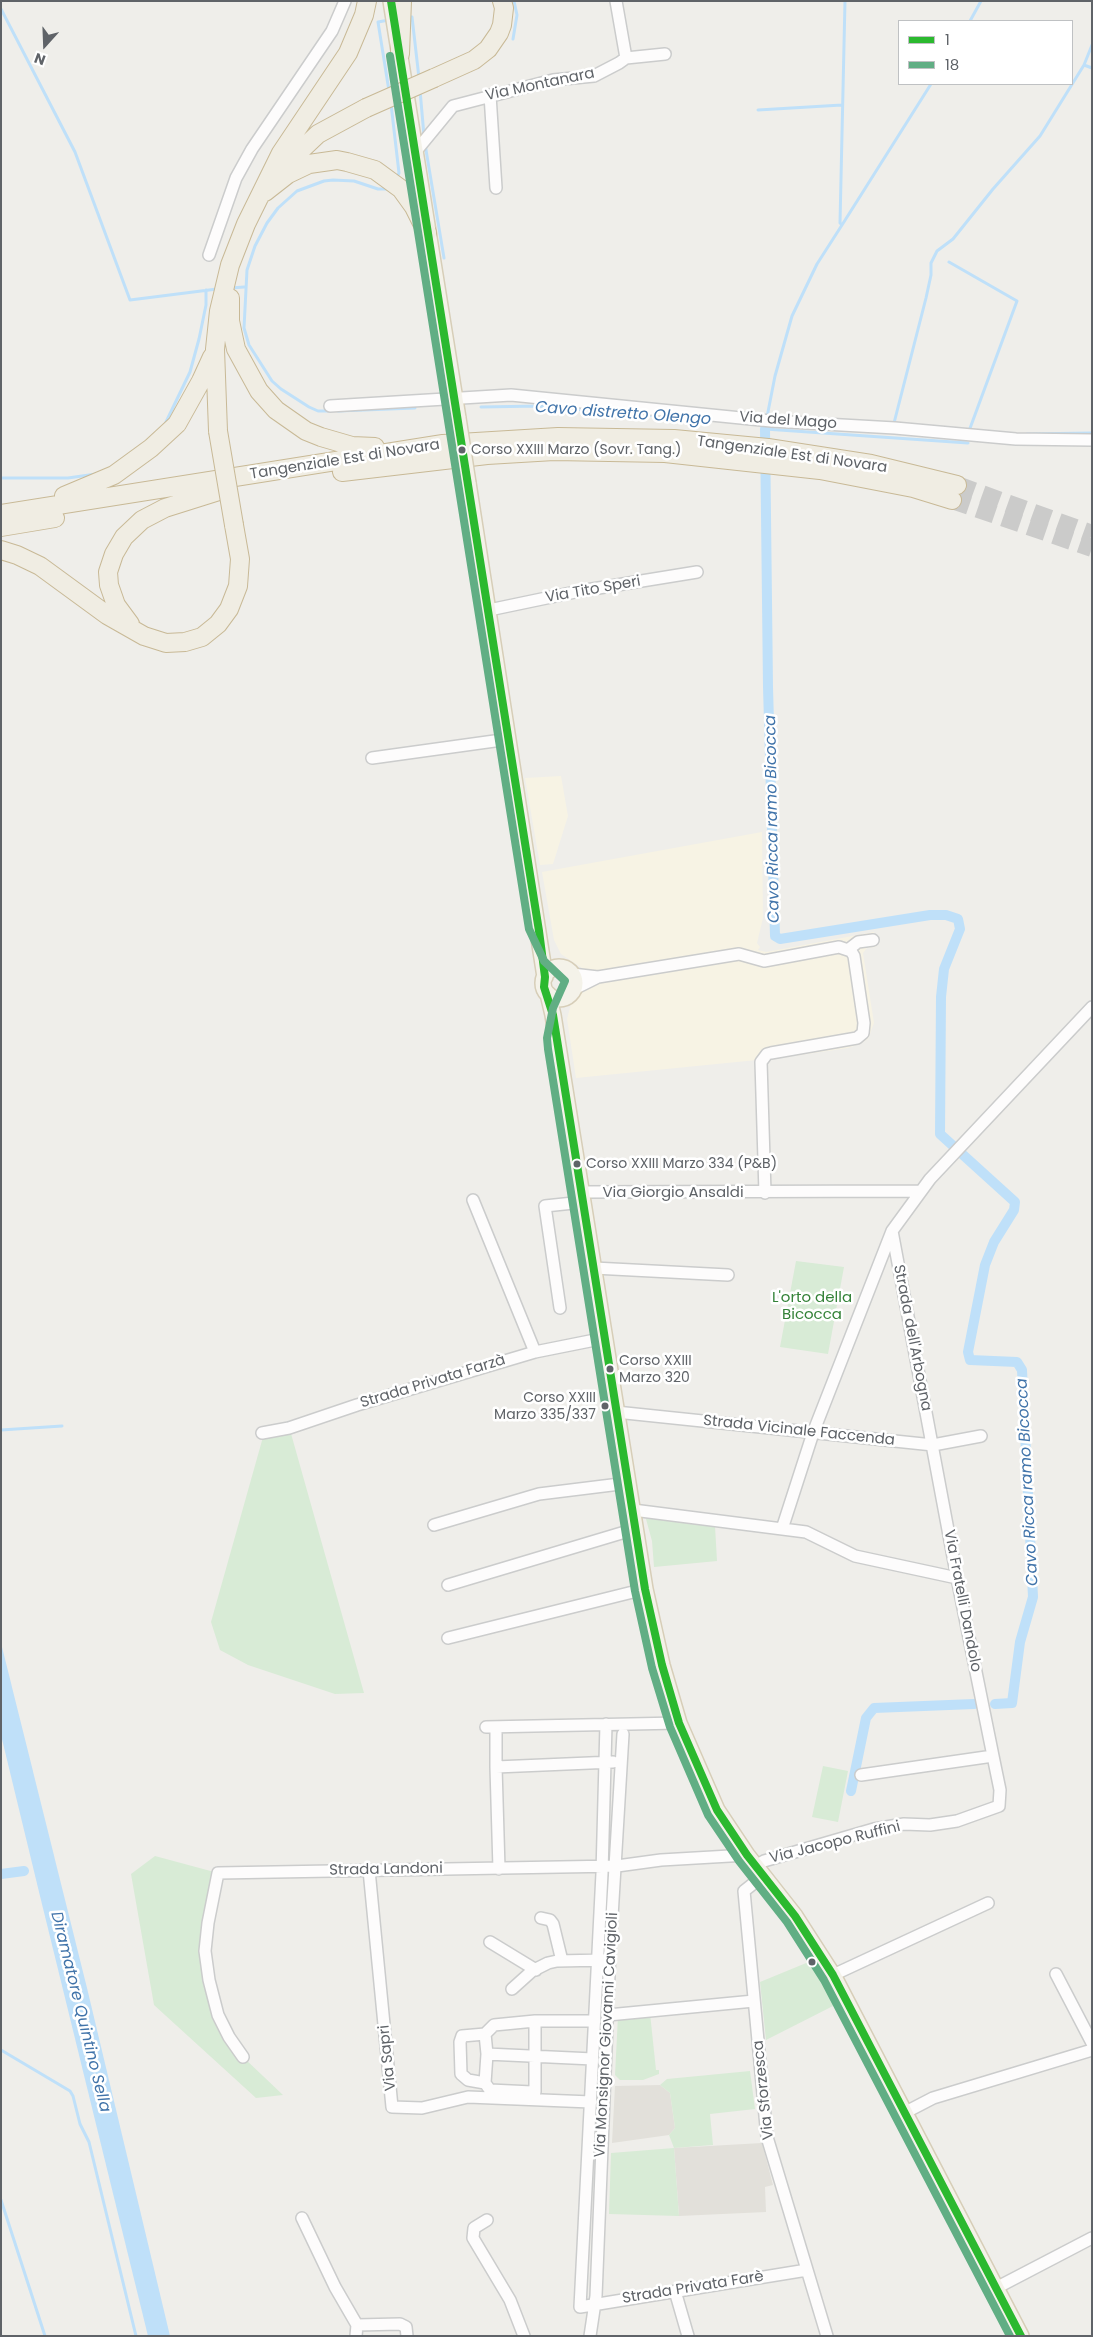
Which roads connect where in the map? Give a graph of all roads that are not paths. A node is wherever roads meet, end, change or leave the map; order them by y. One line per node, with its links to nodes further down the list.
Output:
1 (345, 1): 14 (street)
2 (367, 1): 12 (highway)
3 (502, 1): 12 (highway, bridge)
4 (616, 1): 8 (street)
5 (397, 13): 6 (highway)
6 (400, 54): 10 (main road)
7 (665, 54): 8 (street)
8 (626, 58): 9 (street, Via Montanara)
9 (490, 95): 10 (street, Via Montanara); 11 (street)
10 (422, 144): 13 (main road)
11 (496, 188)
12 (263, 194): 13 (highway); 15 (highway)
13 (428, 233): 17 (main road)
14 (209, 255)
15 (227, 289): 16 (highway); 20 (highway)
16 (215, 349): 22 (highway); 27 (highway, bridge)
17 (454, 398): 18 (street, Via del Mago); 19 (street, Via del Mago); 26 (main road, bridge)
18 (330, 406)
19 (1092, 440)
20 (443, 444): 21 (highway, Tangenziale Est di Novara); 22 (highway, Tangenziale Est di Novara)
21 (219, 491): 23 (highway, Tangenziale Est di Novara); 27 (highway)
22 (1, 514)
23 (1, 527)
24 (1, 550): 27 (highway)
25 (697, 572): 26 (street, Via Tito Speri)
26 (489, 610): 28 (main road)
27 (144, 636)
28 (509, 739): 29 (street); 30 (main road)
29 (372, 758)
30 (539, 931): 33 (main road); 34 (main road)
31 (873, 940): 32 (street)
32 (849, 950): 35 (street); 41 (street, Via Giorgio Ansaldi)
33 (571, 972): 34 (main road); 35 (street); 36 (main road)
34 (545, 977): 37 (main road)
35 (598, 977): 36 (street)
36 (574, 990): 37 (main road); 39 (main road)
37 (548, 994): 39 (main road)
38 (1092, 1006): 40 (street)
39 (557, 1039): 42 (main road)
40 (920, 1192): 41 (street, Via Giorgio Ansaldi); 44 (street)
41 (765, 1193): 42 (street, Via Giorgio Ansaldi)
42 (582, 1197): 45 (main road); 47 (street, Via Giorgio Ansaldi)
43 (473, 1200): 49 (street)
44 (892, 1231): 52 (street); 54 (street, Strada dell'Arbogna)
45 (594, 1268): 46 (street); 48 (main road)
46 (728, 1276)
47 (560, 1308)
48 (605, 1338): 49 (street, Strada Privata Farzà); 50 (main road)
49 (534, 1352): 51 (street, Strada Privata Farzà)
50 (616, 1412): 52 (street, Strada Vicinale Faccenda); 55 (main road)
51 (262, 1433)
52 (813, 1434): 54 (street, Strada Vicinale Faccenda); 59 (street)
53 (981, 1436): 54 (street, Strada Vicinale Faccenda)
54 (933, 1446): 60 (street, Via Fratelli Dandolo)
55 (628, 1483): 56 (main road); 57 (street)
56 (633, 1510): 58 (main road); 59 (street)
57 (434, 1525)
58 (635, 1529): 61 (street); 62 (main road)
59 (782, 1529): 60 (street)
60 (957, 1578): 67 (street, Via Fratelli Dandolo)
61 (448, 1585)
62 (645, 1589): 63 (street); 64 (main road)
63 (448, 1638)
64 (679, 1723): 65 (street); 74 (main road)
65 (606, 1724): 68 (street, Via Monsignor Giovanni Cavigioli); 70 (street)
66 (623, 1734): 69 (street, Via Monsignor Giovanni Cavigioli)
67 (993, 1756): 71 (street); 74 (street, Via Jacopo Ruffini)
68 (605, 1762): 69 (street); 70 (street); 72 (street, Via Monsignor Giovanni Cavigioli)
69 (622, 1762): 73 (street, Via Monsignor Giovanni Cavigioli)
70 (496, 1767): 75 (street)
71 (860, 1775)
72 (603, 1866): 73 (street, Strada Landoni); 75 (street, Strada Landoni); 80 (street, Via Monsignor Giovanni Cavigioli)
73 (617, 1866): 74 (street, Strada Landoni); 81 (street, Via Monsignor Giovanni Cavigioli)
74 (755, 1866): 85 (main road); 87 (street, Via Sforzesca)
75 (499, 1869): 76 (street, Strada Landoni)
76 (369, 1870): 96 (street, Strada Landoni); 100 (street, Via Sapri)
77 (988, 1903): 85 (street)
78 (541, 1918): 82 (street)
79 (490, 1942): 83 (street)
80 (598, 1960): 81 (street); 82 (street); 90 (street, Via Monsignor Giovanni Cavigioli)
81 (610, 1960): 88 (street, Via Monsignor Giovanni Cavigioli)
82 (562, 1961): 83 (street)
83 (536, 1970): 86 (street)
84 (1056, 1974): 92 (street)
85 (833, 1975): 101 (main road)
86 (512, 1989)
87 (754, 2000): 88 (street); 105 (street, Via Sforzesca)
88 (608, 2015): 108 (street, Via Monsignor Giovanni Cavigioli)
89 (535, 2021): 90 (street); 91 (street); 95 (street)
90 (595, 2021): 97 (street, Via Monsignor Giovanni Cavigioli)
91 (485, 2034): 94 (street); 98 (street)
92 (1092, 2043)
93 (1092, 2050): 101 (street)
94 (487, 2054): 95 (street); 98 (street)
95 (535, 2056): 97 (street); 99 (street)
96 (243, 2057)
97 (593, 2058): 100 (street, Via Monsignor Giovanni Cavigioli)
98 (484, 2083): 99 (street)
99 (534, 2092): 100 (street)
100 (591, 2098): 109 (street, Via Monsignor Giovanni Cavigioli)
101 (906, 2112): 106 (main road)
102 (302, 2218): 110 (street)
103 (487, 2220): 112 (street)
104 (1091, 2240): 106 (street)
105 (807, 2270): 107 (street, Strada Privata Farè); 115 (street, Via Sforzesca)
106 (996, 2288): 116 (main road)
107 (675, 2291): 108 (street, Strada Privata Farè); 114 (street)
108 (595, 2304): 109 (street, Strada Privata Farè); 113 (street, Via Monsignor Giovanni Cavigioli)
109 (580, 2306)
110 (357, 2331): 111 (street)
111 (407, 2336)
112 (524, 2336)
113 (590, 2336)
114 (688, 2336)
115 (827, 2336)
116 (1021, 2336)

